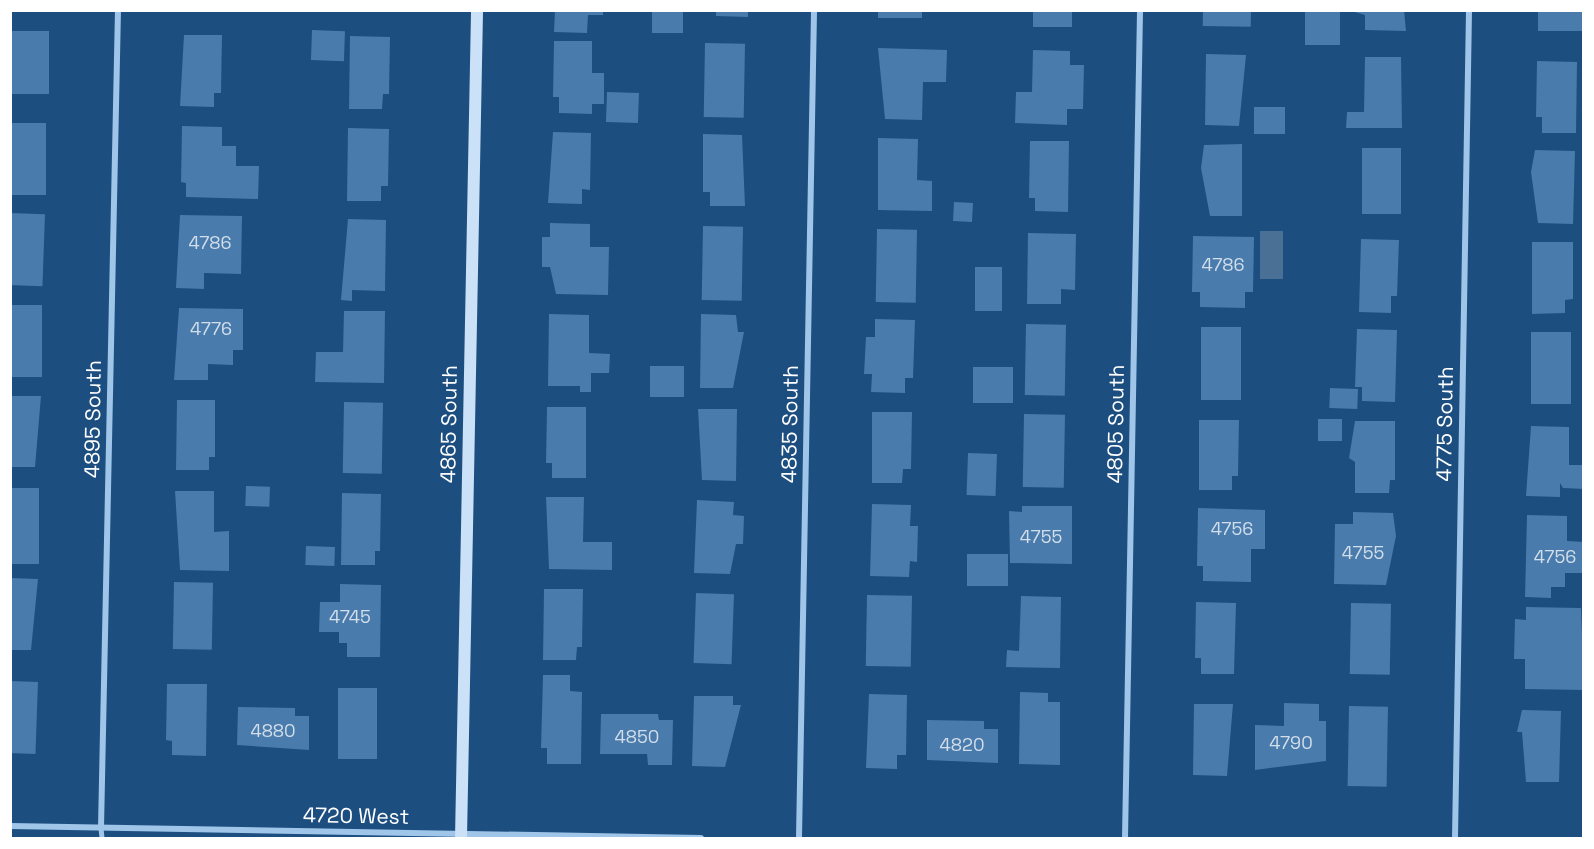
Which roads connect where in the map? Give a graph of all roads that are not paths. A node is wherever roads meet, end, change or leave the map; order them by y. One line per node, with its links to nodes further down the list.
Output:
1 (118, 10): 7 (street, 4895 South)
2 (477, 10): 8 (street, 4865 South)
3 (814, 10): 11 (street, 4835 South)
4 (1140, 10): 12 (street, 4805 South)
5 (1469, 10): 13 (street, 4775 South)
6 (10, 826): 7 (street, 4720 West)
7 (101, 828): 8 (street, 4720 West); 9 (lane)
8 (461, 836): 10 (street, 4720 West)
9 (102, 838)
10 (701, 838)
11 (799, 838)
12 (1125, 838)
13 (1455, 838)

